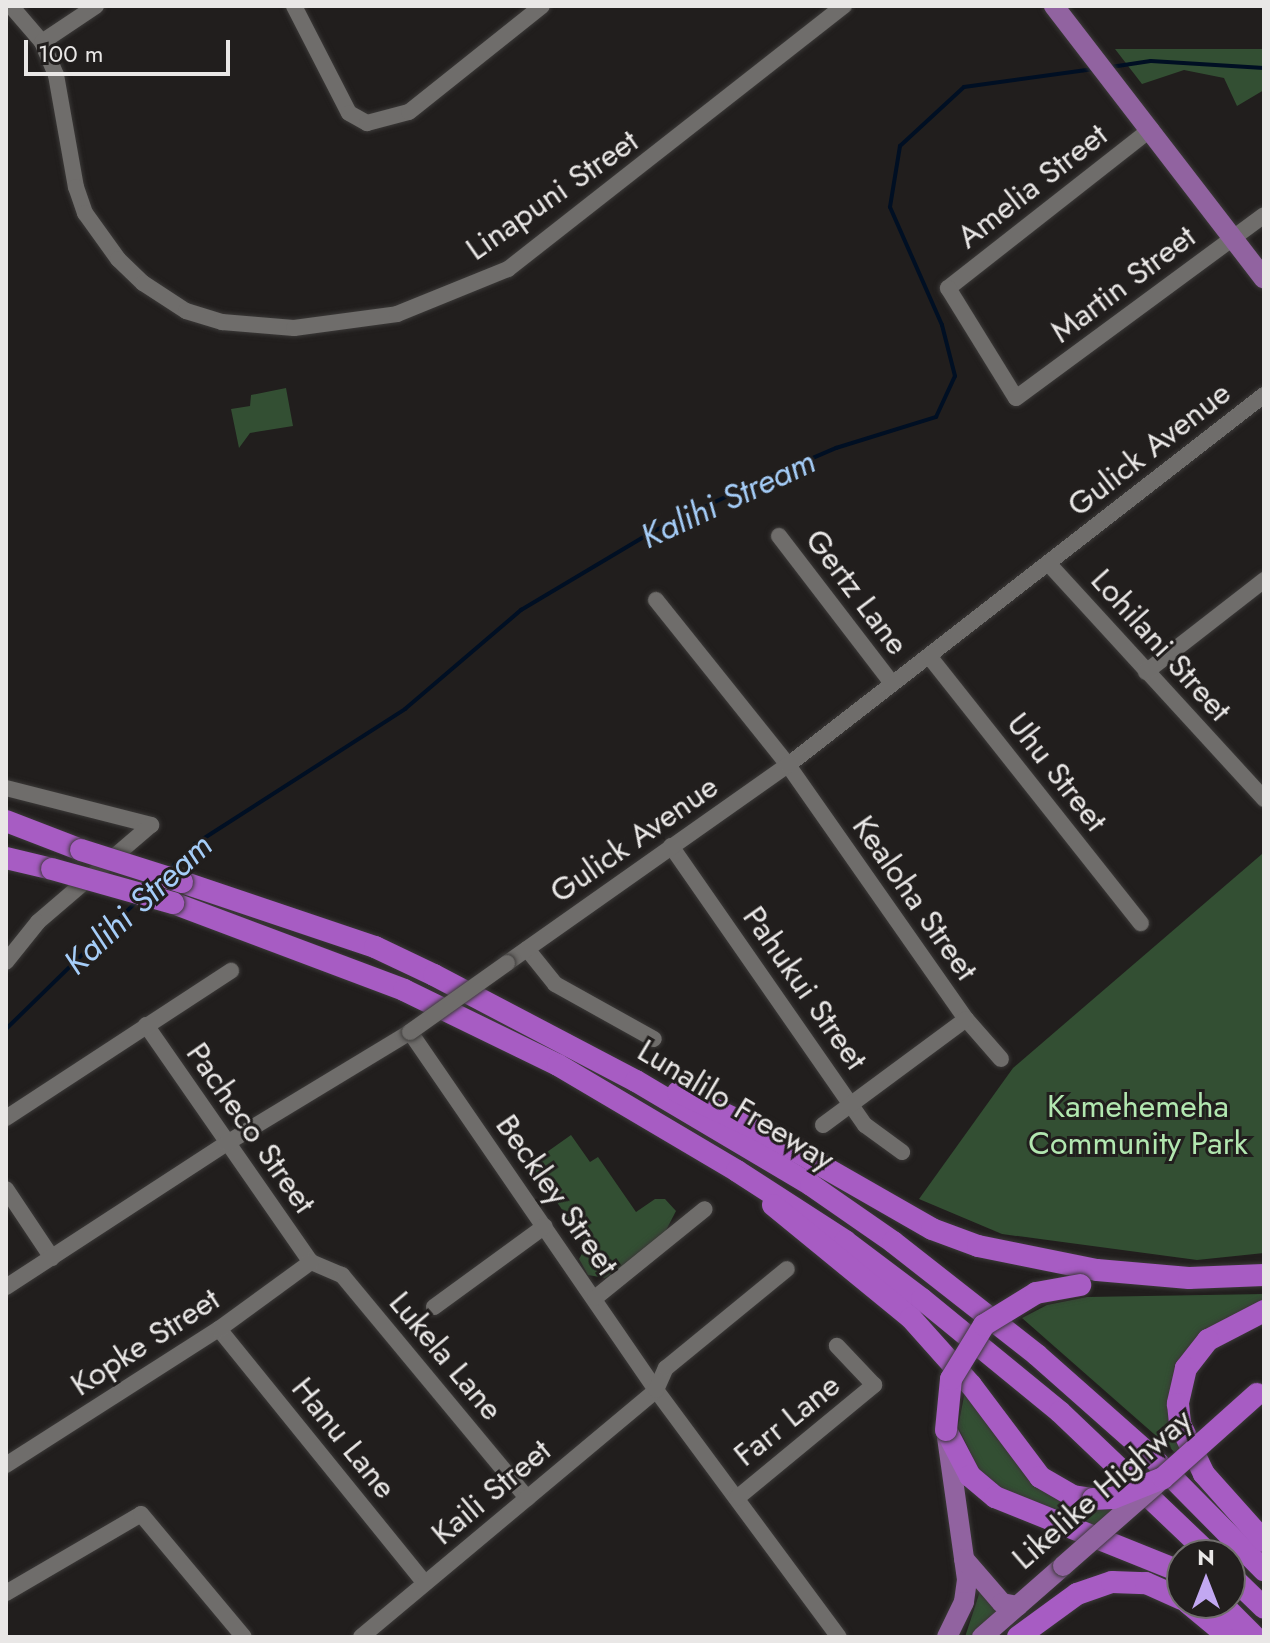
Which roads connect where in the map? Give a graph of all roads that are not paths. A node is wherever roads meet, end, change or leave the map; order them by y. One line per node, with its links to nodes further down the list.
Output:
1 (11, 6): 7 (street, Linapuni Street)
2 (96, 6): 7 (street)
3 (294, 6): 4 (street)
4 (542, 6)
5 (844, 6): 7 (street, Linapuni Street)
6 (1054, 6): 8 (main road)
7 (42, 42)
8 (1151, 129): 10 (main road); 13 (street, Amelia Street)
9 (1264, 215): 10 (street, Martin Street)
10 (1230, 239): 11 (main road); 13 (street, Martin Street)
11 (1264, 279)
12 (1264, 395): 15 (street, Gulick Avenue)
13 (1016, 398)
14 (779, 536): 20 (street, Gertz Lane)
15 (1048, 563): 18 (street, Gulick Avenue); 19 (street, Lohilani Street)
16 (1264, 580): 19 (street)
17 (656, 600): 21 (street, Kealoha Street)
18 (929, 656): 20 (street, Gulick Avenue); 29 (street, Uhu Street)
19 (1146, 672): 23 (street, Lohilani Street)
20 (891, 682): 21 (street, Gulick Avenue)
21 (788, 765): 26 (street, Gulick Avenue); 33 (street, Kealoha Street)
22 (6, 788): 31 (street)
23 (1264, 799)
24 (6, 821): 27 (highway)
25 (6, 828): 27 (highway)
26 (671, 846): 30 (street, Gulick Avenue); 39 (street, Pahukui Street)
27 (81, 850): 34 (highway, Lunalilo Freeway, bridge)
28 (6, 858): 44 (highway, Lunalilo Freeway, bridge)
29 (1141, 923)
30 (527, 949): 36 (street, Gulick Avenue, bridge); 37 (street)
31 (6, 962)
32 (231, 971): 35 (street)
33 (966, 1019): 38 (street, Kealoha Street); 39 (street)
34 (527, 1021): 51 (highway); 69 (highway, Lunalilo Freeway)
35 (146, 1025): 40 (street); 42 (street, Pacheco Street)
36 (410, 1032): 42 (street, Gulick Avenue); 47 (street, Beckley Street)
37 (654, 1039)
38 (1001, 1059)
39 (850, 1101): 41 (street); 43 (street, Pahukui Street)
40 (6, 1118)
41 (823, 1125)
42 (227, 1143): 48 (street, Gulick Avenue); 49 (street, Pacheco Street)
43 (902, 1152)
44 (737, 1171): 62 (highway, bridge); 65 (highway, Lunalilo Freeway)
45 (6, 1189): 48 (street)
46 (705, 1209): 53 (street)
47 (545, 1226): 53 (street, Beckley Street); 54 (street)
48 (52, 1258): 52 (street, Gulick Avenue)
49 (311, 1262): 56 (street, Kopke Street); 63 (street, Lukela Lane)
50 (787, 1269): 58 (street)
51 (1264, 1276): 60 (highway, Likelike Highway, bridge)
52 (6, 1287)
53 (595, 1298): 58 (street, Beckley Street)
54 (434, 1307)
55 (1264, 1311): 66 (highway)
56 (219, 1329): 61 (street, Kopke Street); 70 (street, Hanu Lane)
57 (837, 1346): 64 (street, Farr Lane)
58 (656, 1390): 63 (street, Kaili Street); 64 (street, Beckley Street)
59 (1260, 1391): 62 (highway, Likelike Highway, bridge)
60 (946, 1430): 67 (main road, Likelike Highway); 68 (highway)
61 (6, 1465)
62 (1163, 1478): 74 (main road, Likelike Highway, bridge)
63 (527, 1498): 70 (street, Kaili Street)
64 (737, 1498): 80 (street, Beckley Street)
65 (1193, 1539)
66 (1264, 1541)
67 (964, 1559): 74 (main road); 81 (main road, Likelike Highway)
68 (1166, 1566)
69 (1264, 1570)
70 (425, 1583): 79 (street, Kaili Street)
71 (1246, 1591): 75 (highway)
72 (1166, 1592): 83 (highway)
73 (6, 1593): 78 (street)
74 (1018, 1606): 82 (main road, Likelike Highway)
75 (1264, 1608)
76 (1207, 1619): 84 (highway)
77 (1237, 1619): 85 (highway)
78 (244, 1637)
79 (361, 1637)
80 (839, 1637)
81 (947, 1637)
82 (982, 1637)
83 (1018, 1637)
84 (1229, 1637)
85 (1255, 1637)

